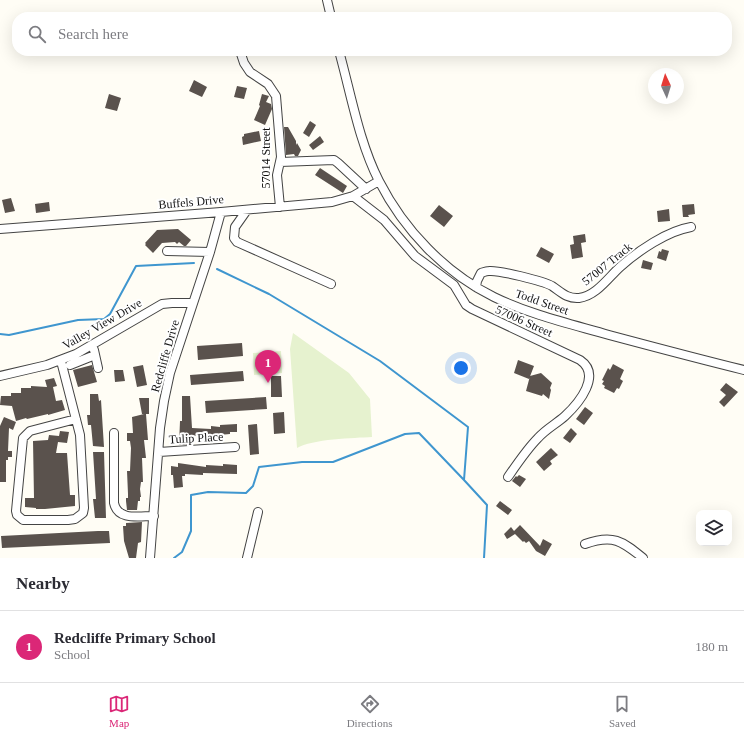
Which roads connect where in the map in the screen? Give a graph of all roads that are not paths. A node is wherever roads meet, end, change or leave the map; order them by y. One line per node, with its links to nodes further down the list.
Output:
1 (327, 0): 2 (street)
2 (330, 12)
3 (242, 56): 5 (street, 57014 Street)
4 (340, 56): 6 (street, Todd Street)
5 (280, 162): 7 (street); 9 (street, 57014 Street)
6 (379, 181): 7 (street, Buffels Drive); 17 (street, Todd Street)
7 (366, 188): 8 (street, Buffels Drive)
8 (353, 196): 9 (street, Buffels Drive); 30 (street, 57006 Street)
9 (280, 207): 10 (street, Buffels Drive)
10 (247, 210): 11 (street, Buffels Drive); 16 (street)
11 (221, 212): 13 (street, Buffels Drive); 15 (street, Redcliffe Drive)
12 (691, 226): 17 (street, 57007 Track)
13 (0, 229)
14 (167, 251): 15 (street)
15 (210, 252): 18 (street, Redcliffe Drive)
16 (331, 284)
17 (476, 287): 24 (street, Todd Street)
18 (193, 303): 19 (street, Valley View Drive); 29 (street, Redcliffe Drive)
19 (92, 345): 20 (street); 21 (street, Valley View Drive)
20 (95, 355): 22 (street); 23 (street)
21 (61, 361): 25 (street, Valley View Drive); 26 (street)
22 (70, 366)
23 (98, 368)
24 (744, 370)
25 (0, 376)
26 (76, 419): 26 (street)
27 (114, 433): 32 (street)
28 (234, 447): 29 (street, Tulip Place)
29 (159, 452): 32 (street, Redcliffe Drive)
30 (508, 477)
31 (258, 512): 35 (street)
32 (154, 516): 34 (street, Redcliffe Drive)
33 (585, 544): 36 (street)
34 (150, 558)
35 (247, 558)
36 (643, 558)

